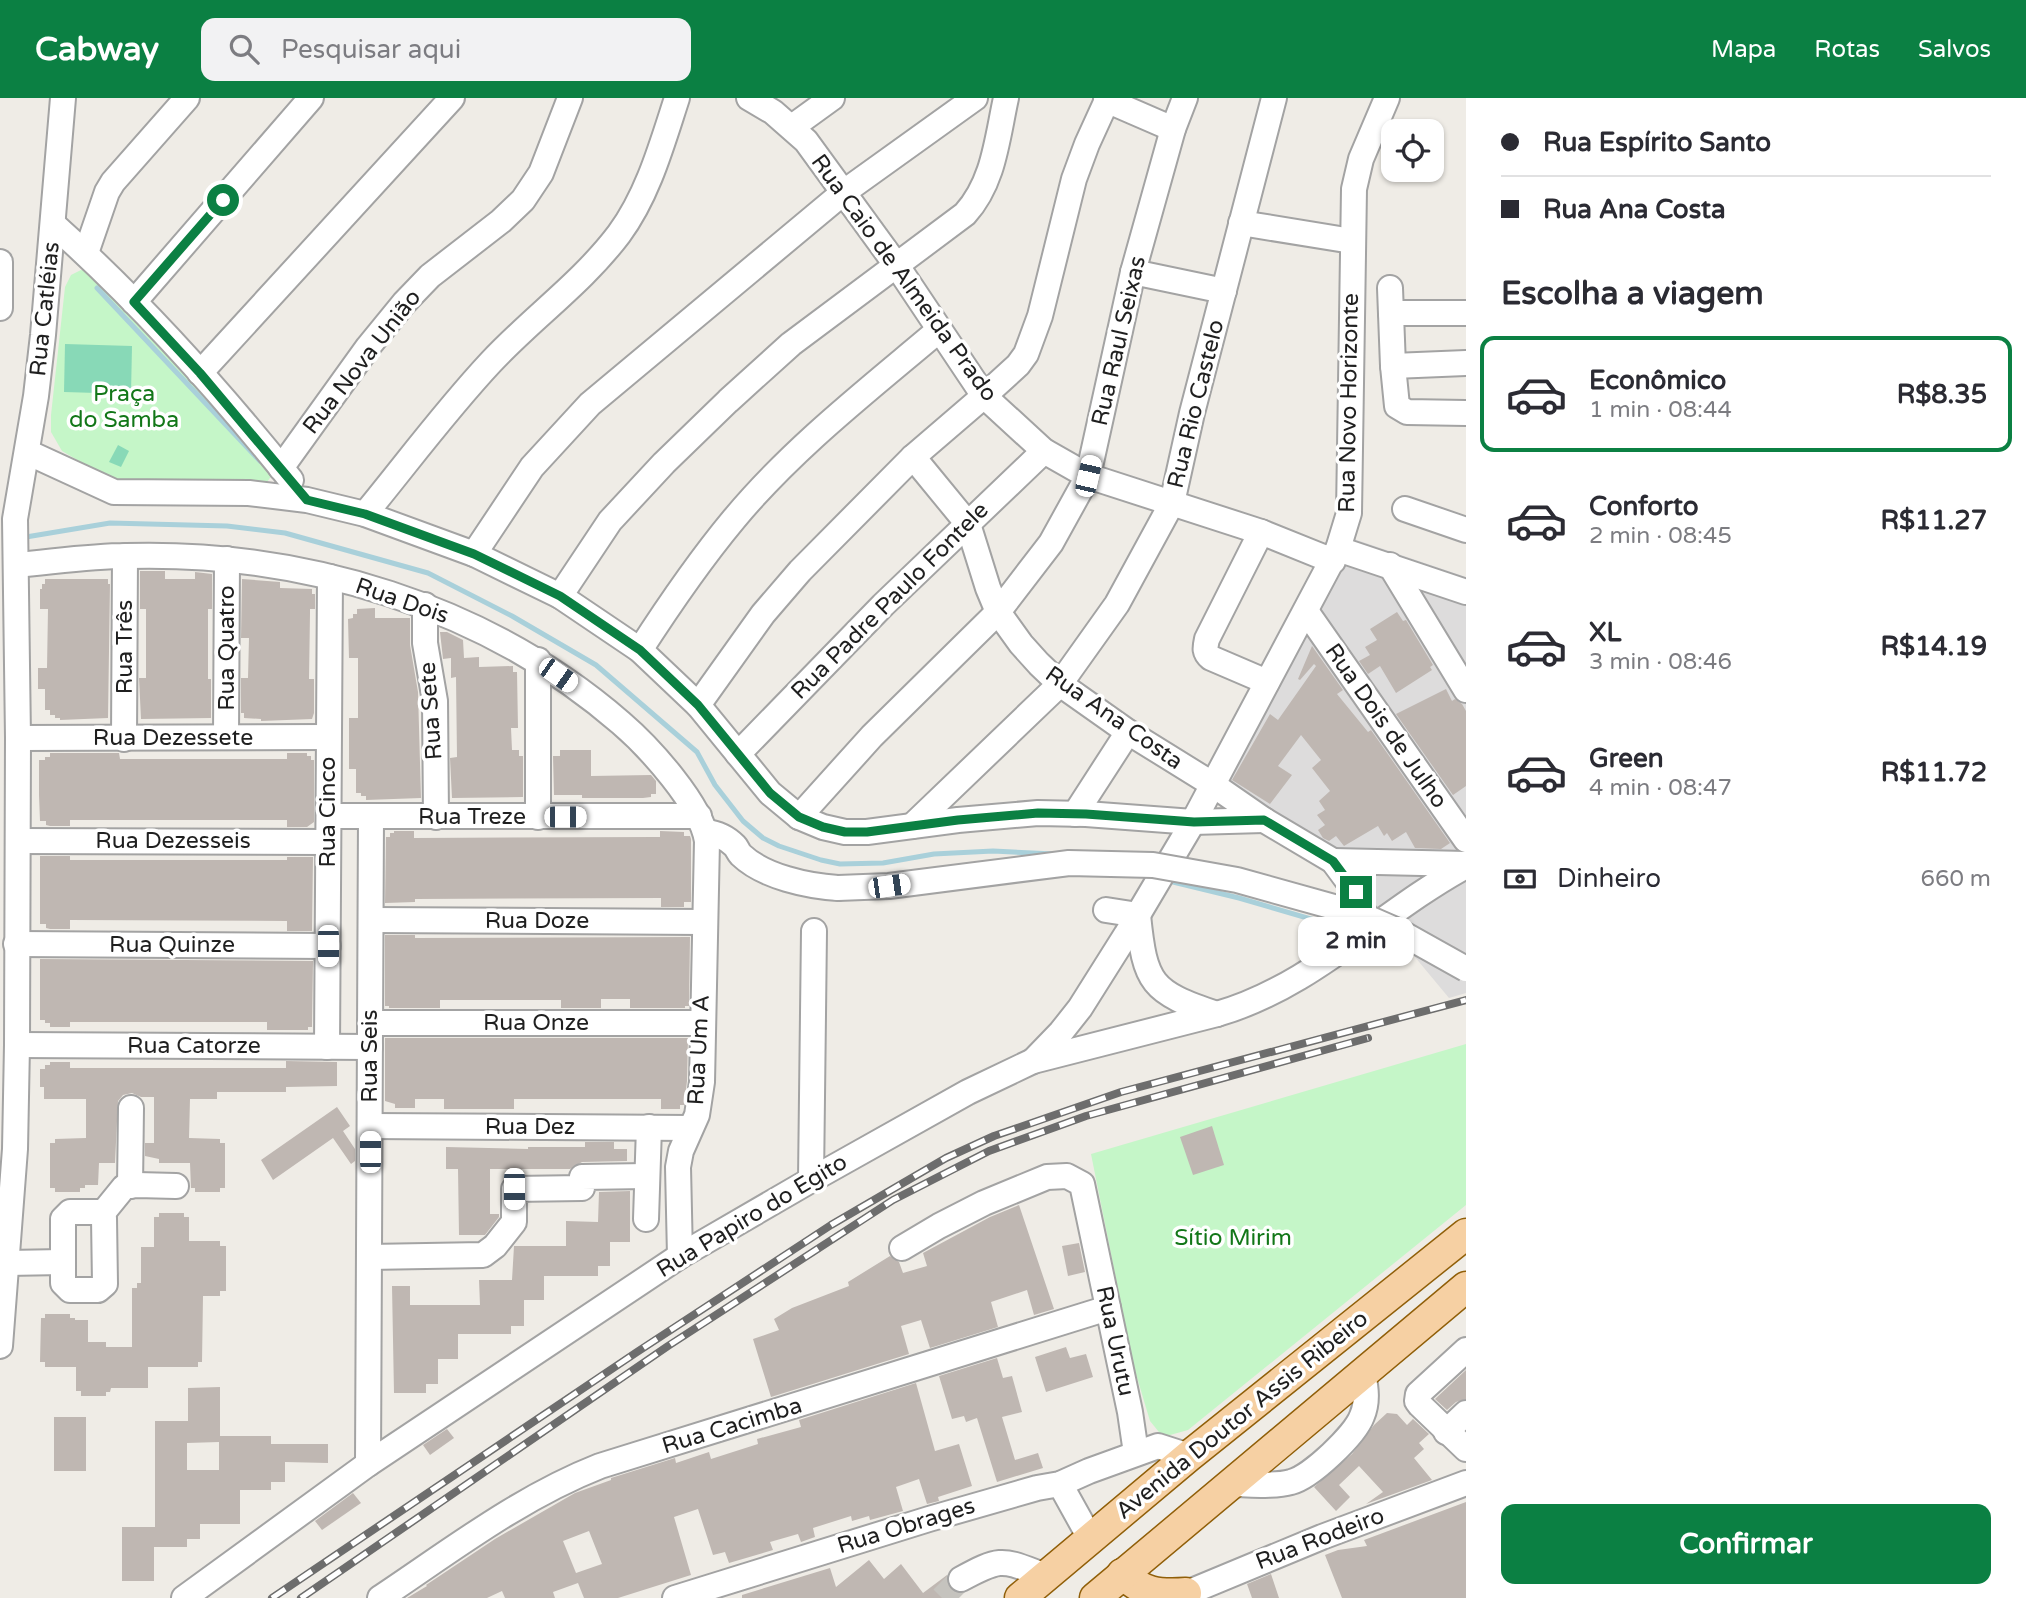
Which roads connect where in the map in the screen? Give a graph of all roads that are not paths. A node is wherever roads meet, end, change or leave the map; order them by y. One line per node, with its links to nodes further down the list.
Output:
1 (63, 98): 19 (street, Rua Catléias)
2 (187, 98): 21 (street)
3 (311, 98): 27 (street)
4 (452, 98): 34 (street)
5 (570, 98): 40 (street, Rua Nova União)
6 (677, 98): 45 (street)
7 (749, 98): 15 (street, Rua Caio de Almeida Prado)
8 (832, 98): 15 (street)
9 (975, 98): 17 (street)
10 (1006, 98): 23 (street)
11 (1185, 98): 16 (street, Rua Raul Seixas)
12 (1274, 98): 18 (street, Rua Rio Castelo)
13 (1387, 98): 20 (street, Rua Novo Horizonte)
14 (1107, 99): 16 (street); 35 (street)
15 (792, 127): 17 (street, Rua Caio de Almeida Prado)
16 (1173, 129): 24 (street, Rua Raul Seixas)
17 (844, 192): 23 (street, Rua Caio de Almeida Prado); 49 (street)
18 (1241, 223): 20 (street); 26 (street, Rua Rio Castelo)
19 (54, 225): 21 (street); 38 (street, Rua Catléias)
20 (1352, 242): 51 (street, Rua Novo Horizonte)
21 (86, 253): 27 (street)
22 (0, 262): 28 (street)
23 (897, 265): 31 (street, Rua Caio de Almeida Prado); 57 (street)
24 (1133, 272): 26 (street); 41 (street, Rua Raul Seixas)
25 (1390, 288): 29 (street)
26 (1224, 291): 43 (street, Rua Rio Castelo)
27 (134, 302): 34 (street)
28 (0, 308)
29 (1391, 313): 30 (street); 33 (street)
30 (1466, 313)
31 (939, 330): 35 (street, Rua Caio de Almeida Prado); 61 (street)
32 (1466, 363): 33 (street)
33 (1393, 366): 36 (street)
34 (200, 373): 40 (street)
35 (984, 396): 37 (street, Rua Caio de Almeida Prado); 39 (street)
36 (1466, 413)
37 (1044, 451): 41 (street, Rua Caio de Almeida Prado); 46 (street, Rua Padre Paulo Fontele)
38 (27, 452): 42 (street); 53 (street, Rua Catléias)
39 (913, 457): 46 (street, Rua Ana Costa); 66 (street)
40 (282, 468): 42 (street)
41 (1088, 476): 43 (street, Rua Caio de Almeida Prado); 60 (street, Rua Raul Seixas)
42 (307, 500): 45 (street)
43 (1172, 503): 48 (street, Rua Caio de Almeida Prado); 64 (street, Rua Rio Castelo)
44 (1405, 509): 47 (street)
45 (365, 514): 49 (street)
46 (968, 524): 60 (street, Rua Ana Costa); 72 (street, Rua Padre Paulo Fontele)
47 (1466, 530)
48 (1261, 533): 51 (street, Rua Caio de Almeida Prado); 63 (street)
49 (474, 554): 57 (street)
50 (125, 555): 52 (street, Rua Dois); 53 (street, Rua Dois); 71 (street, Rua Três)
51 (1336, 555): 54 (street, Rua Caio de Almeida Prado); 59 (street, Rua Novo Horizonte)
52 (228, 559): 55 (street, Rua Dois); 68 (street, Rua Quatro)
53 (15, 560): 70 (street, Rua Catléias)
54 (1390, 565): 56 (street, Rua Caio de Almeida Prado); 65 (street)
55 (330, 577): 58 (street, Rua Dois); 69 (street, Rua Cinco)
56 (1466, 592)
57 (560, 596): 61 (street)
58 (425, 605): 62 (street, Rua Dois); 77 (street, Rua Sete)
59 (1306, 611): 63 (street, Rua Novo Horizonte); 84 (street, Rua Dois de Julho)
60 (998, 612): 64 (street, Rua Ana Costa); 79 (street, Rua Raul Seixas)
61 (640, 650): 66 (street)
62 (538, 660): 78 (street); 83 (street, Rua Dois)
63 (1266, 682): 73 (street, Rua Novo Horizonte)
64 (1060, 684): 67 (street, Rua Ana Costa); 82 (street, Rua Rio Castelo)
65 (1466, 690)
66 (698, 705): 72 (street)
67 (1128, 732): 73 (street, Rua Ana Costa); 74 (street)
68 (226, 737): 69 (street, Rua Dezessete); 71 (street, Rua Dezessete)
69 (328, 737): 75 (street, Rua Cinco)
70 (18, 738): 71 (street, Rua Dezessete); 85 (street, Rua Catléias)
71 (124, 738)
72 (738, 754): 79 (street)
73 (1212, 784): 80 (street, Rua Ana Costa); 81 (street, Rua Novo Horizonte)
74 (1075, 814): 81 (street); 82 (street)
75 (329, 816): 76 (street, Rua Treze); 86 (street, Rua Cinco)
76 (371, 817): 77 (street, Rua Treze); 91 (street, Rua Seis)
77 (436, 817): 78 (street, Rua Treze)
78 (538, 817): 83 (street, Rua Treze)
79 (799, 817): 82 (street)
80 (1264, 820): 81 (street); 87 (street, Rua Ana Costa)
81 (1194, 822): 90 (street, Rua Novo Horizonte)
82 (912, 827)
83 (704, 830): 92 (street, Rua Um A); 97 (street, Rua Dois, bridge)
84 (1466, 840)
85 (18, 841): 86 (street, Rua Dezesseis); 95 (street, Rua Catléias)
86 (328, 842): 96 (street, Rua Cinco)
87 (1333, 861): 88 (street); 93 (street, Rua Ana Costa)
88 (1466, 865): 93 (street, Rua Papiro do Egito)
89 (1106, 910): 90 (street)
90 (1138, 915): 98 (street); 103 (street, Rua Novo Horizonte)
91 (371, 920): 92 (street, Rua Doze); 100 (street, Rua Seis)
92 (704, 922): 99 (street, Rua Um A)
93 (1369, 929): 98 (street, Rua Papiro do Egito)
94 (814, 931): 109 (street)
95 (16, 944): 96 (street, Rua Quinze); 101 (street, Rua Catléias)
96 (328, 946): 102 (street, Rua Cinco)
97 (1466, 969)
98 (1217, 1014): 103 (street, Rua Papiro do Egito)
99 (702, 1023): 100 (street, Rua Onze); 107 (street, Rua Um A)
100 (370, 1035): 102 (street, Rua Catorze); 105 (street, Rua Seis)
101 (17, 1045): 102 (street, Rua Catorze); 119 (street, Rua Catléias)
102 (327, 1047)
103 (1033, 1061): 109 (street, Rua Papiro do Egito)
104 (131, 1108): 110 (street)
105 (370, 1126): 106 (street, Rua Dez); 117 (street, Rua Seis)
106 (649, 1128): 107 (street, Rua Dez); 108 (street)
107 (690, 1128): 116 (street, Rua Um A)
108 (647, 1176): 113 (street); 117 (street)
109 (811, 1180): 116 (street, Rua Papiro do Egito)
110 (130, 1186): 111 (street); 112 (street)
111 (176, 1186)
112 (102, 1214): 118 (street); 118 (street)
113 (646, 1219)
114 (1466, 1234): 129 (main road, Avenida Doutor Assis Ribeiro)
115 (902, 1248): 121 (street, Rua Urutu)
116 (680, 1256): 130 (street, Rua Papiro do Egito)
117 (369, 1257): 130 (street, Rua Seis)
118 (63, 1262): 119 (street)
119 (7, 1263): 122 (street, Rua Catléias)
120 (1466, 1287): 124 (main road, Avenida Doutor Assis Ribeiro)
121 (1108, 1308): 128 (street, Rua Urutu); 138 (street, Rua Cacimba)
122 (0, 1346)
123 (1466, 1350): 126 (street)
124 (1363, 1373): 133 (main road, Avenida Doutor Assis Ribeiro); 133 (street)
125 (1466, 1413): 126 (street)
126 (1446, 1432): 127 (street)
127 (1466, 1449)
128 (1136, 1453): 129 (street); 132 (street, Rua Obrages)
129 (1189, 1455): 134 (main road, Avenida Doutor Assis Ribeiro)
130 (368, 1464): 140 (street, Rua Papiro do Egito)
131 (1466, 1483): 139 (street, Rua Rodeiro)
132 (1060, 1484): 134 (street); 142 (street, Rua Obrages)
133 (1231, 1484): 135 (main road, Avenida Doutor Assis Ribeiro)
134 (1090, 1538): 136 (main road, Avenida Doutor Assis Ribeiro)
135 (1122, 1574): 139 (main road); 144 (main road, Avenida Doutor Assis Ribeiro)
136 (1045, 1576): 137 (street); 143 (main road, Avenida Doutor Assis Ribeiro)
137 (961, 1579)
138 (415, 1588): 141 (street, Rua Cacimba)
139 (1181, 1595)
140 (184, 1598)
141 (380, 1598)
142 (675, 1598)
143 (1020, 1598)
144 (1095, 1598)

